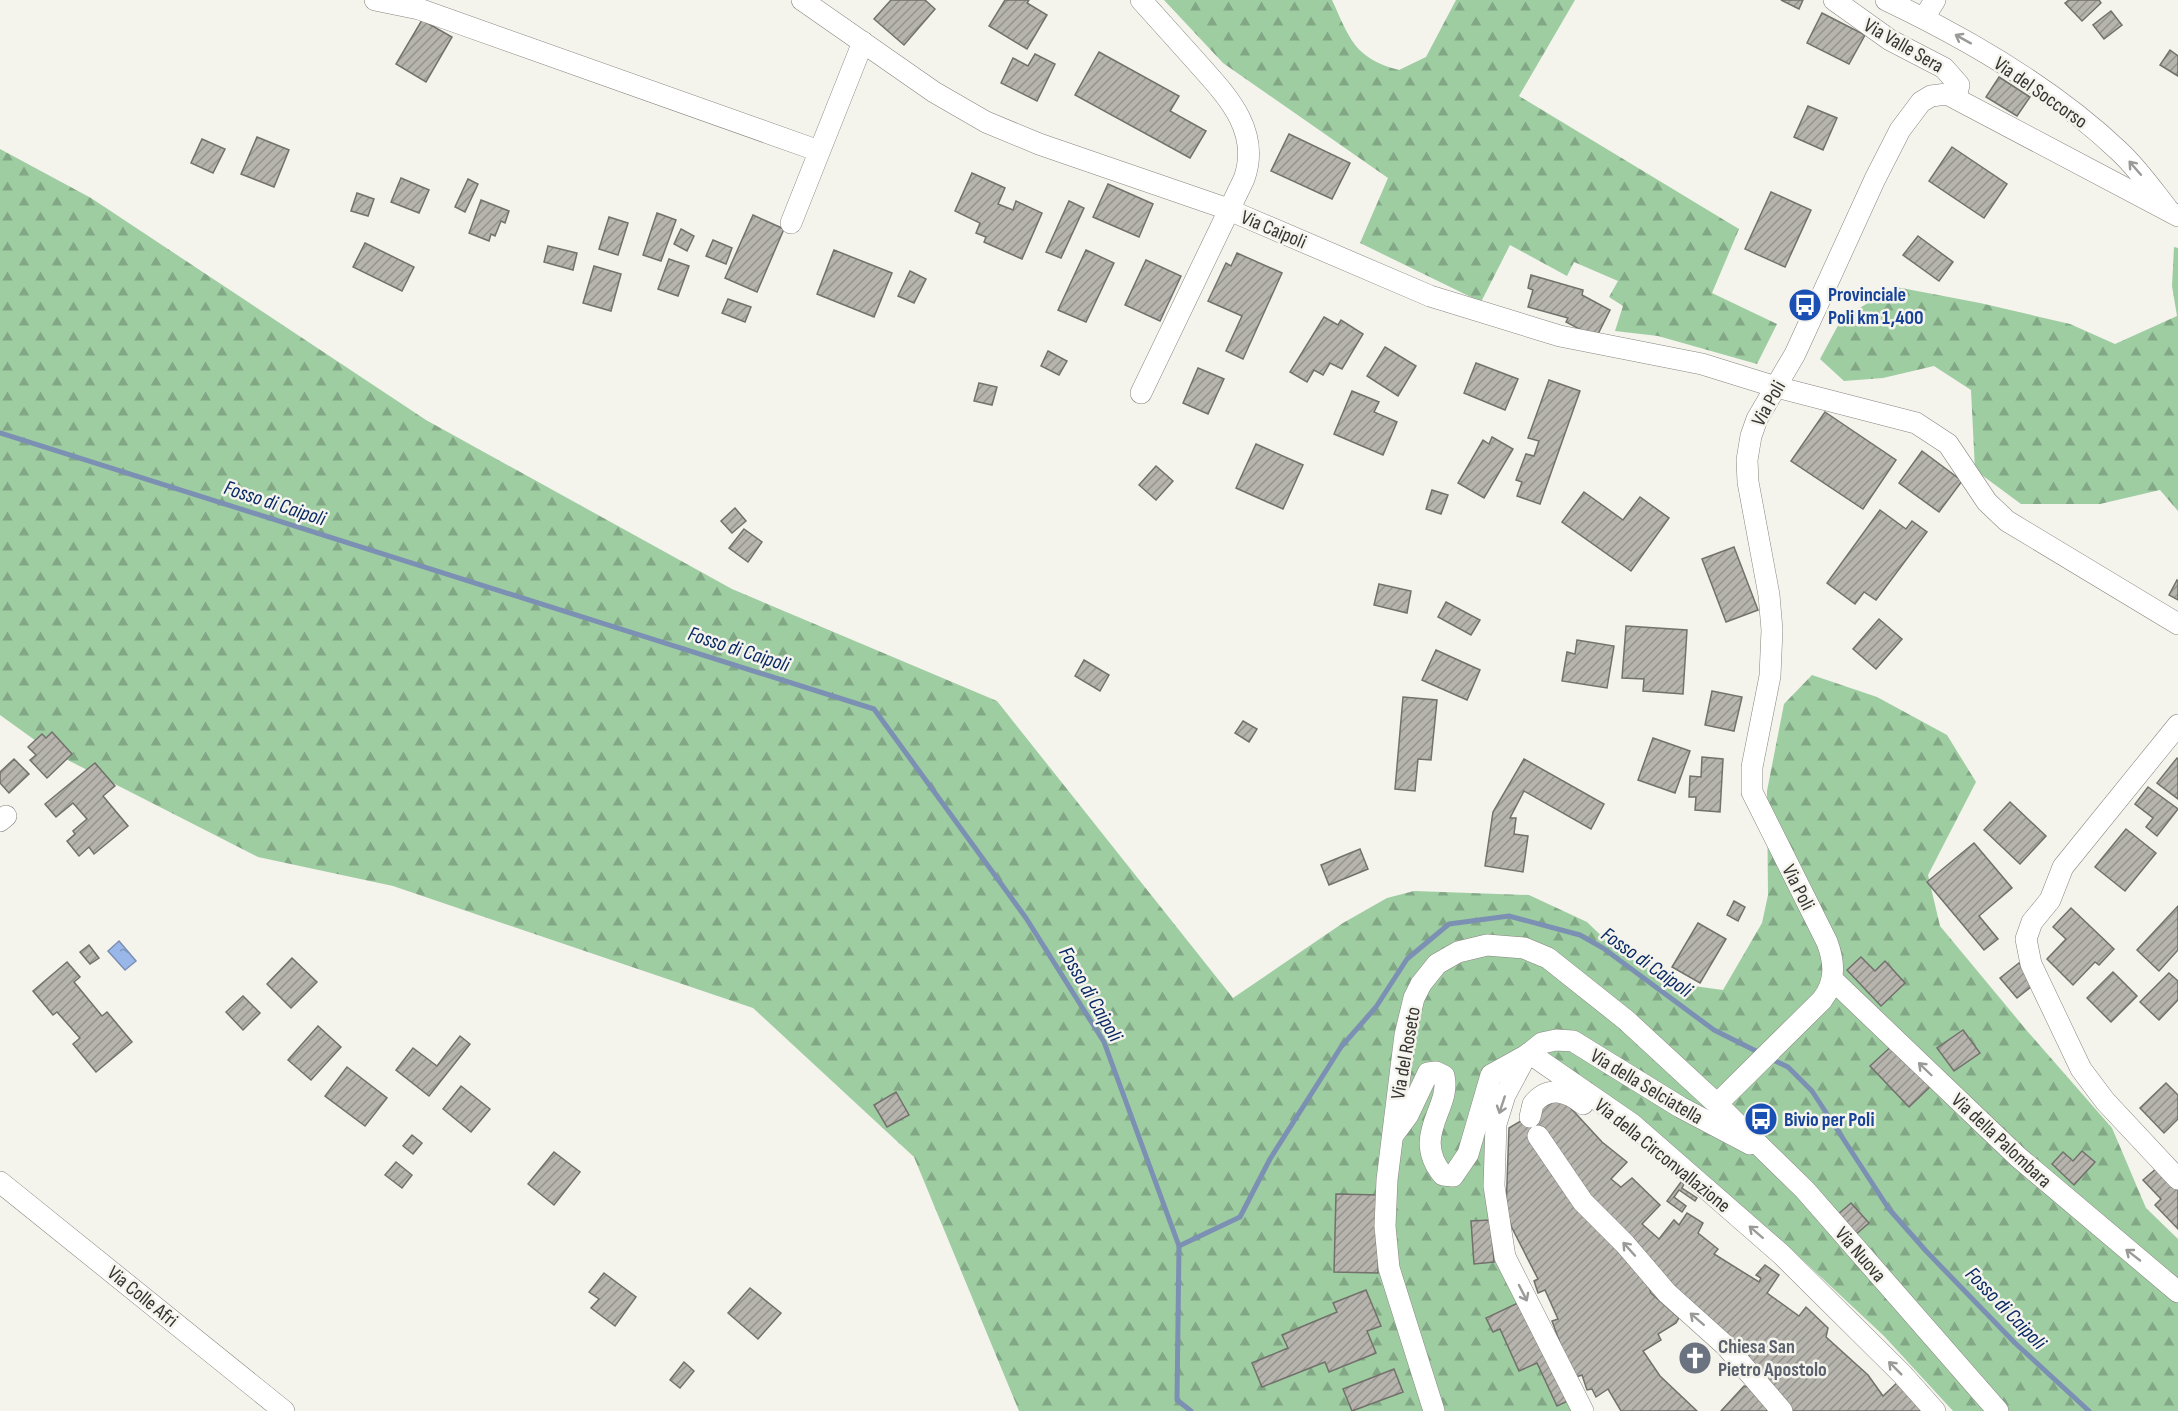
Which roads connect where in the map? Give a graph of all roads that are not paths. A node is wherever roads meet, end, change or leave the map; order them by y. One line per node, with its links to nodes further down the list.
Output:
1 (375, 0): 10 (street)
2 (802, 0): 8 (street, Via Caipoli)
3 (1141, 0): 11 (street)
4 (1834, 0): 9 (street, Via Valle Sera)
5 (1886, 0): 7 (street, Via del Soccorso)
6 (1935, 0): 7 (street)
7 (1923, 18): 12 (street, Via del Soccorso, one-way to 7)
8 (863, 42): 10 (street); 11 (street, Via Caipoli)
9 (1956, 98): 12 (street, Via Poli); 14 (street, Via Poli)
10 (819, 151): 13 (street)
11 (1229, 210): 14 (street, Via Caipoli); 15 (street)
12 (2175, 215)
13 (791, 223)
14 (1776, 387): 16 (street, Via Caipoli); 18 (street, Via Poli)
15 (1141, 393)
16 (2178, 624)
17 (2178, 725): 24 (street)
18 (1833, 980): 20 (street); 26 (street, Via della Palombara, one-way to 18)
19 (1529, 1053): 21 (street, Via della Circonvallazione); 22 (street, Via della Selciatella); 23 (street, Via della Selciatella); 29 (street, one-way to 29)
20 (1718, 1104): 22 (street, Via del Roseto); 23 (street, Via Nuova)
21 (1632, 1124): 30 (street, Via della Selciatella, one-way to 21); 31 (street, Via della Circonvallazione, one-way to 21)
22 (1393, 1135): 28 (street, Via del Roseto)
23 (1765, 1151): 32 (street, Via Nuova)
24 (2178, 1179)
25 (0, 1182): 27 (street, Via Colle Afri)
26 (2178, 1292)
27 (284, 1411)
28 (1434, 1411)
29 (1583, 1411)
30 (1782, 1411)
31 (1935, 1411)
32 (1998, 1411)

